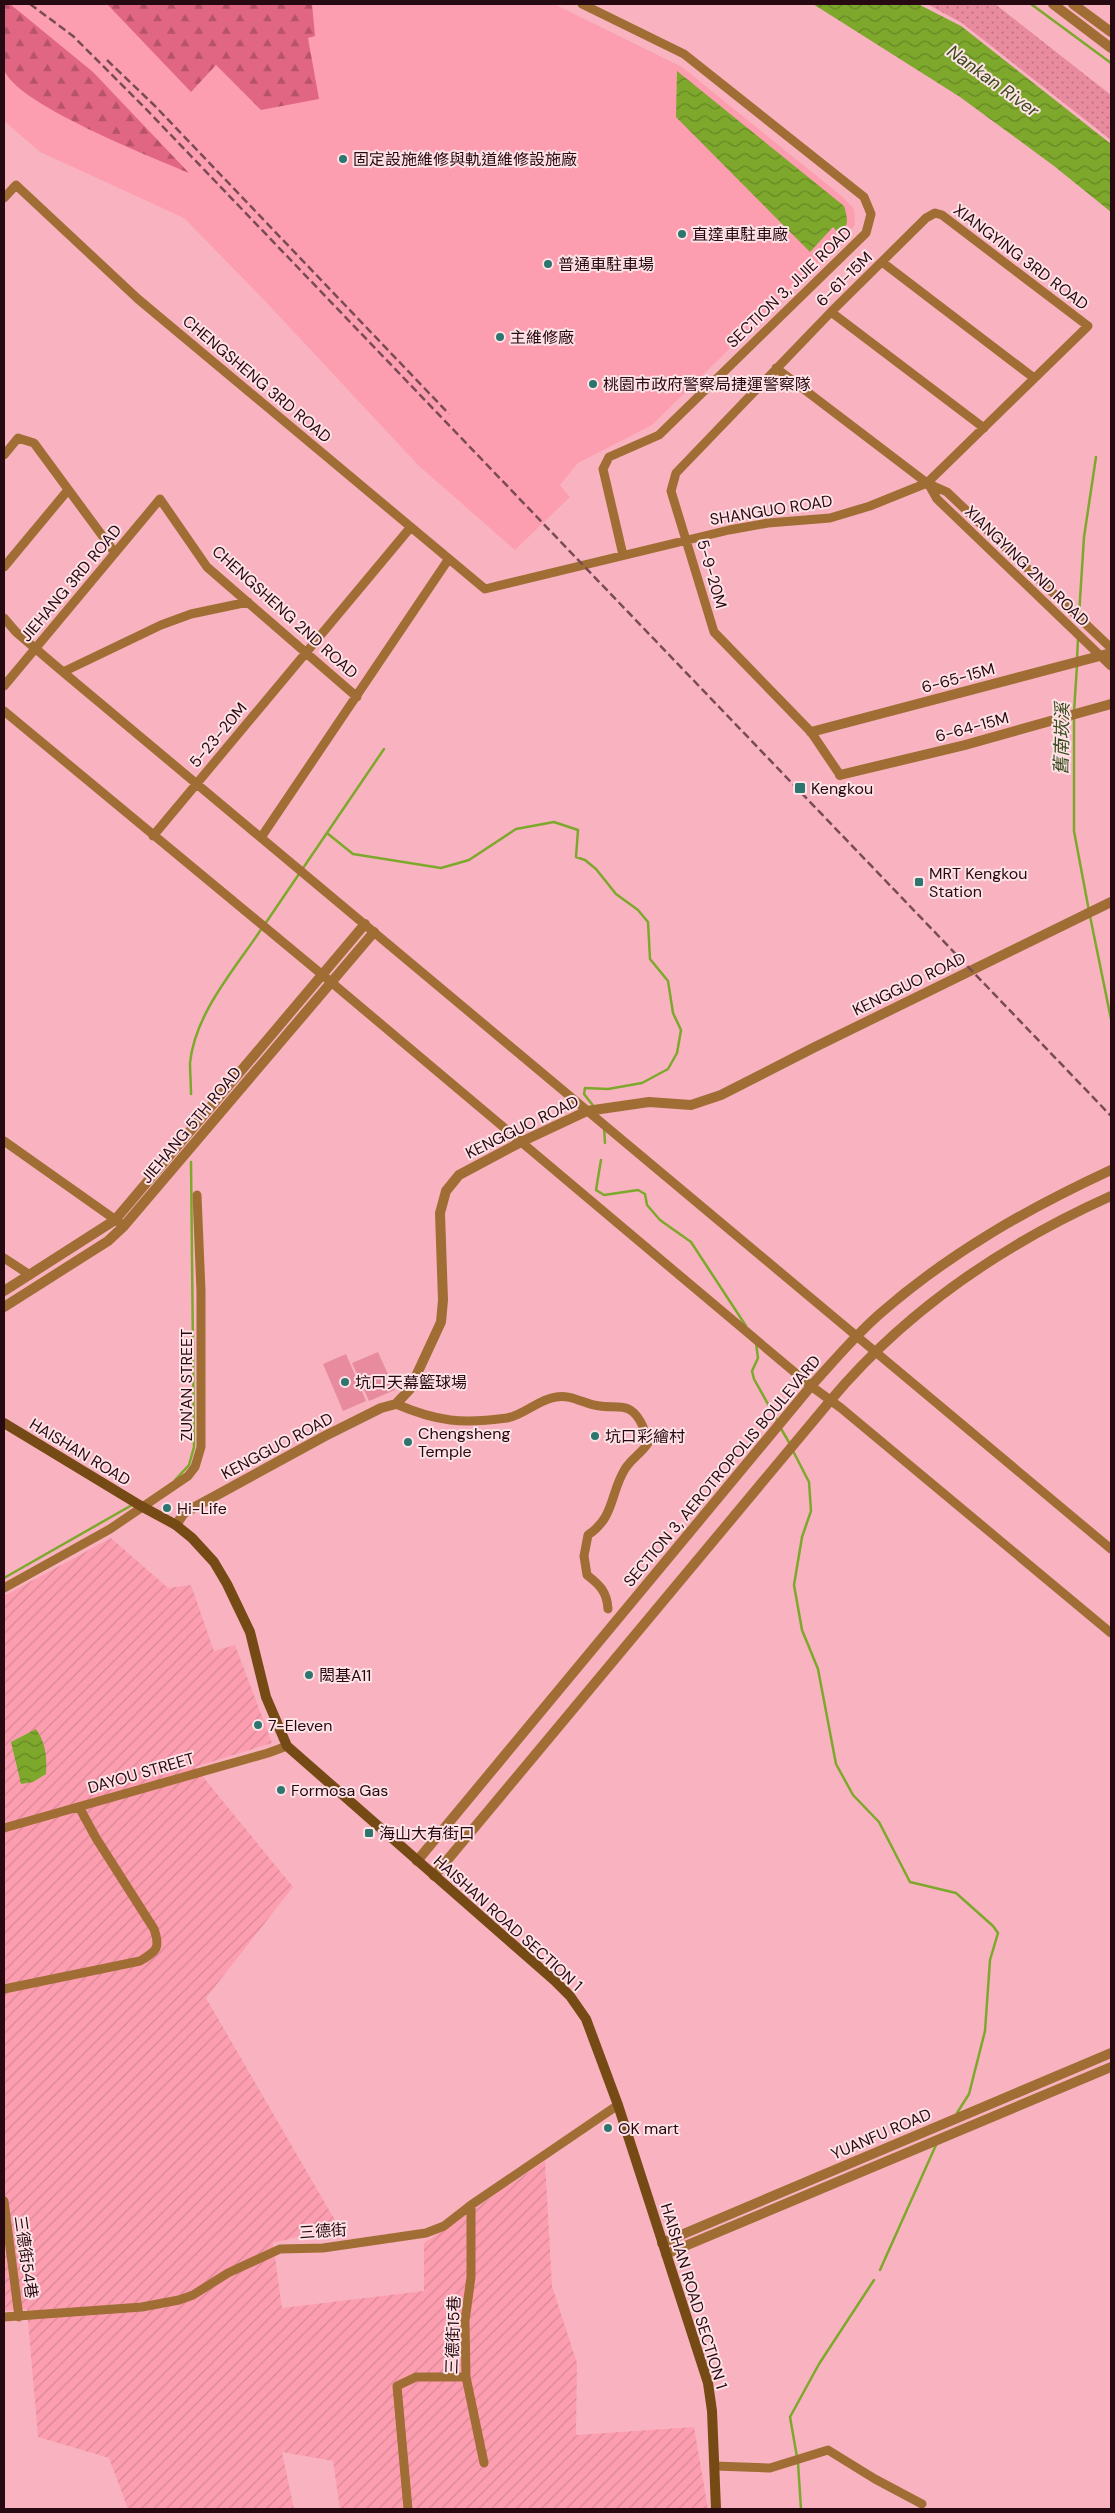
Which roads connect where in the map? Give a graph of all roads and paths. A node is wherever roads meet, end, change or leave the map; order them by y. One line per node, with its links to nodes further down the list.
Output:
1 (582, 4): 22 (street, SECTION 3, JIJIE ROAD)
2 (1053, 4): 5 (street)
3 (1073, 4): 4 (street)
4 (1110, 30): 5 (street)
5 (1100, 40): 6 (street)
6 (1111, 48)
7 (4, 198): 19 (street, CHENGSHENG 3RD ROAD)
8 (935, 213): 9 (street, 6-61-15M); 11 (street, XIANGYING 3RD ROAD)
9 (882, 262): 10 (street, 6-61-15M); 13 (street)
10 (831, 312): 12 (street, 6-61-15M); 14 (street)
11 (1088, 326): 13 (street, SHANGUO ROAD)
12 (776, 368): 16 (street, XIANGYING 2ND ROAD); 20 (street, 5-9-20M)
13 (1034, 378): 14 (street, SHANGUO ROAD)
14 (984, 428): 16 (street, SHANGUO ROAD)
15 (4, 455): 17 (street)
16 (928, 482): 20 (street, SHANGUO ROAD); 29 (street, XIANGYING 2ND ROAD); 32 (street, XIANGYING 2ND ROAD)
17 (68, 490): 21 (street); 24 (street)
18 (160, 499): 21 (street, JIEHANG 3RD ROAD); 26 (street, CHENGSHENG 2ND ROAD)
19 (410, 528): 23 (street, CHENGSHENG 3RD ROAD); 30 (street, 5-23-20M)
20 (687, 539): 22 (street, SHANGUO ROAD); 39 (street, 5-9-20M)
21 (115, 553): 28 (street, JIEHANG 3RD ROAD)
22 (624, 555): 25 (street, SHANGUO ROAD)
23 (448, 560): 25 (street, CHENGSHENG 3RD ROAD); 36 (street)
24 (4, 567)
25 (485, 589)
26 (248, 602): 30 (street, CHENGSHENG 2ND ROAD); 34 (street)
27 (4, 618): 28 (street)
28 (35, 648): 34 (street); 35 (street, JIEHANG 3RD ROAD)
29 (1111, 648)
30 (307, 653): 36 (street, CHENGSHENG 2ND ROAD); 41 (street, 5-23-20M)
31 (1111, 653): 32 (street, 6-65-15M)
32 (1099, 657): 33 (street, XIANGYING 2ND ROAD); 39 (street, 6-65-15M)
33 (1111, 666)
34 (63, 672): 41 (street)
35 (4, 686)
36 (357, 697): 43 (street)
37 (1111, 704): 40 (street, 6-64-15M)
38 (4, 711): 42 (street)
39 (811, 732): 40 (street, 5-9-20M)
40 (840, 775)
41 (197, 784): 42 (street, 5-23-20M); 43 (street)
42 (152, 836): 47 (street)
43 (262, 836): 45 (street)
44 (1111, 902): 49 (street, KENGGUO ROAD)
45 (364, 924): 46 (street); 47 (street, JIEHANG 5TH ROAD)
46 (374, 932): 48 (street, JIEHANG 5TH ROAD); 49 (street)
47 (321, 974): 48 (street); 55 (street, JIEHANG 5TH ROAD)
48 (331, 982): 51 (street); 56 (street, JIEHANG 5TH ROAD)
49 (587, 1111): 51 (street, KENGGUO ROAD); 61 (street)
50 (4, 1141): 55 (street)
51 (521, 1142): 63 (street); 65 (street, KENGGUO ROAD)
52 (1111, 1170): 61 (street, SECTION 3, AEROTROPOLIS BOULEVARD)
53 (198, 1195): 67 (street, ZUN'AN STREET)
54 (1111, 1196): 62 (street)
55 (115, 1220): 56 (street); 58 (street, JIEHANG 5TH ROAD)
56 (124, 1226): 60 (street, JIEHANG 5TH ROAD)
57 (4, 1258): 58 (street)
58 (30, 1275): 59 (street, JIEHANG 5TH ROAD)
59 (4, 1292)
60 (4, 1307)
61 (857, 1336): 62 (street); 63 (street, SECTION 3, AEROTROPOLIS BOULEVARD)
62 (874, 1351): 64 (street); 69 (street)
63 (811, 1386): 64 (street); 76 (street, SECTION 3, AEROTROPOLIS BOULEVARD)
64 (830, 1401): 72 (street); 77 (street)
65 (396, 1404): 68 (street, KENGGUO ROAD); 71 (street)
66 (4, 1423): 67 (main road, HAISHAN ROAD)
67 (141, 1506): 68 (main road, HAISHAN ROAD SECTION 1); 70 (street, ZUN'AN STREET)
68 (176, 1525): 73 (main road, HAISHAN ROAD SECTION 1)
69 (1111, 1550)
70 (4, 1588)
71 (608, 1609)
72 (1111, 1633)
73 (287, 1746): 74 (street, DAYOU STREET); 76 (main road, HAISHAN ROAD SECTION 1)
74 (79, 1807): 75 (street, DAYOU STREET); 78 (street)
75 (4, 1828)
76 (417, 1861): 77 (main road, HAISHAN ROAD SECTION 1)
77 (434, 1876): 81 (main road, HAISHAN ROAD SECTION 1)
78 (4, 1989)
79 (1111, 2054): 84 (street, YUANFU ROAD)
80 (1111, 2067): 85 (street, YUANFU ROAD)
81 (618, 2106): 83 (street, 三德街); 84 (main road, HAISHAN ROAD SECTION 1)
82 (4, 2201): 87 (street, 三德街54巷)
83 (471, 2205): 87 (street, 三德街); 88 (street, 三德街15巷)
84 (662, 2243): 85 (main road, HAISHAN ROAD SECTION 1)
85 (666, 2254): 90 (main road, HAISHAN ROAD SECTION 1)
86 (4, 2317): 87 (street, 三德街)
87 (19, 2317)
88 (466, 2377): 89 (street, 三德街15巷); 92 (street)
89 (484, 2463)
90 (715, 2466): 91 (street); 93 (main road, HAISHAN ROAD SECTION 1)
91 (922, 2504)
92 (408, 2509)
93 (716, 2509)

